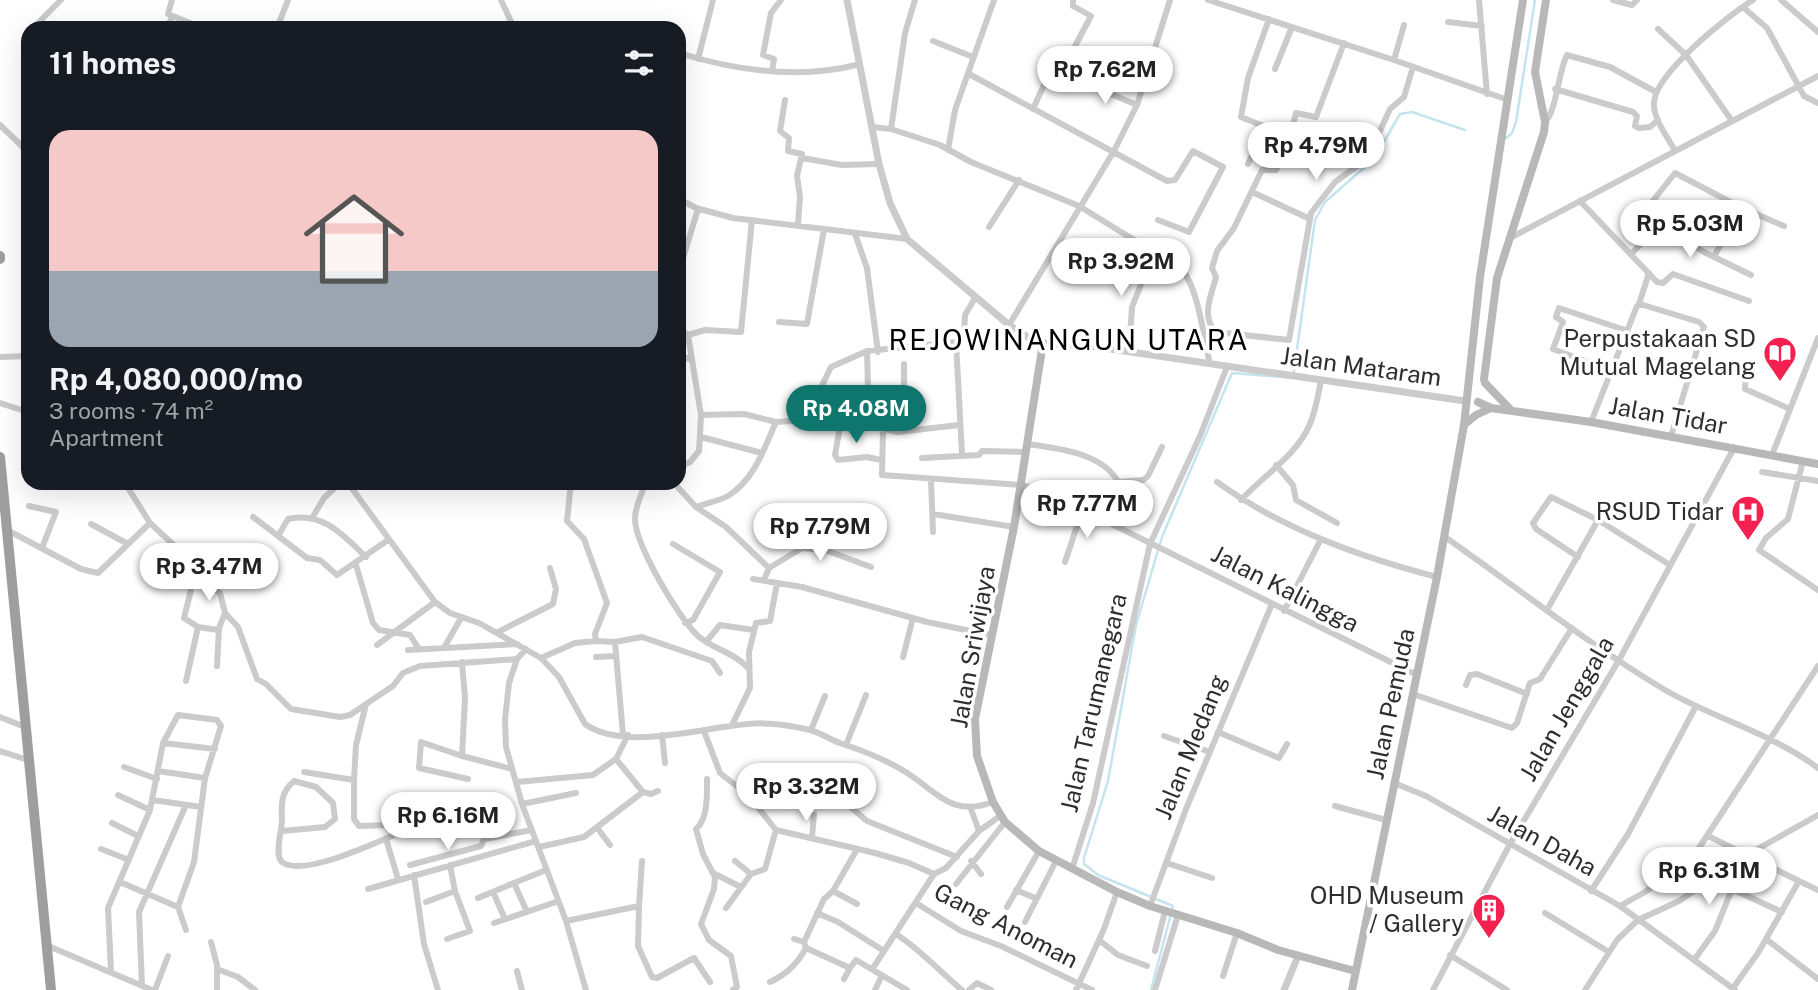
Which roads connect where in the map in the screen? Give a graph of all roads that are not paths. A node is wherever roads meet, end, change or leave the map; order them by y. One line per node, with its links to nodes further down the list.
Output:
1 (61, 0): 25 (street)
2 (172, 0): 23 (street)
3 (288, 0): 28 (street)
4 (501, 0): 29 (street)
5 (704, 0): 20 (street)
6 (781, 0): 46 (street)
7 (847, 0): 43 (street)
8 (915, 0): 65 (street)
9 (994, 0): 40 (street)
10 (1073, 0): 58 (street)
11 (1170, 0): 57 (street)
12 (1208, 0): 21 (street)
13 (1479, 0): 32 (street)
14 (1522, 0): 55 (main road, Jalan Pemuda)
15 (1546, 0): 61 (main road)
16 (1613, 0): 17 (street)
17 (1637, 0)
18 (1754, 0): 22 (street)
19 (1781, 0): 35 (street)
20 (713, 1): 41 (street)
21 (1227, 3): 24 (street)
22 (1743, 6): 39 (street); 50 (street)
23 (172, 17): 26 (street); 27 (street)
24 (1269, 19): 33 (street); 64 (street)
25 (40, 21)
26 (170, 21)
27 (183, 21)
28 (280, 21)
29 (511, 21)
30 (1448, 22): 32 (street)
31 (1404, 25): 42 (street)
32 (1482, 26): 53 (street)
33 (1292, 27): 37 (street); 45 (street)
34 (1658, 29): 39 (street)
35 (1818, 32)
36 (933, 41): 40 (street)
37 (1343, 43): 42 (street); 66 (street)
38 (686, 55): 41 (street)
39 (1686, 55): 52 (street); 60 (street)
40 (973, 57): 47 (street)
41 (698, 59): 46 (street)
42 (1394, 60): 44 (street)
43 (859, 64): 46 (street); 63 (street)
44 (1413, 67): 53 (street); 81 (street)
45 (1275, 69)
46 (772, 71)
47 (970, 74): 58 (street); 68 (street)
48 (1818, 76): 50 (street)
49 (1085, 83): 57 (street)
50 (1800, 87): 56 (street); 60 (street)
51 (1555, 89): 52 (street); 59 (street); 61 (street)
52 (1656, 92): 59 (street)
53 (1487, 94): 55 (street)
54 (785, 100): 71 (street)
55 (1508, 100): 123 (main road, Jalan Pemuda)
56 (1818, 103)
57 (1136, 106): 69 (street)
58 (1033, 109): 69 (street)
59 (1658, 120): 70 (street)
60 (1732, 121): 70 (street)
61 (1545, 122): 90 (main road)
62 (0, 125): 67 (street)
63 (872, 127): 65 (street); 72 (street)
64 (1265, 127): 66 (street); 73 (street)
65 (891, 129): 68 (street)
66 (1288, 136): 75 (street)
67 (21, 145)
68 (948, 150): 74 (street)
69 (1114, 151): 78 (street); 83 (street)
70 (1675, 151): 76 (street)
71 (802, 158): 72 (street); 84 (street)
72 (879, 164): 91 (street)
73 (1248, 164)
74 (1019, 180): 78 (street); 87 (street)
75 (1252, 192): 81 (street); 81 (street)
76 (1580, 201): 90 (street); 94 (street)
77 (686, 202): 80 (street)
78 (1079, 206): 93 (street); 102 (street)
79 (1742, 208): 85 (street); 86 (street); 95 (street)
80 (698, 209): 82 (street); 92 (street)
81 (1308, 218)
82 (752, 220): 84 (street); 104 (street)
83 (1158, 220)
84 (798, 225): 88 (street)
85 (1660, 225): 94 (street); 95 (street)
86 (1784, 226)
87 (989, 227)
88 (824, 229): 89 (street); 101 (street)
89 (855, 234): 91 (street); 109 (street)
90 (1510, 237): 121 (main road)
91 (907, 239): 98 (street)
92 (686, 248)
93 (1154, 253): 110 (street); 117 (street)
94 (1632, 254): 96 (street)
95 (1714, 256): 97 (street)
96 (1649, 274): 99 (street); 100 (street)
97 (1751, 275)
98 (975, 298): 102 (street); 106 (street)
99 (1749, 301)
100 (1639, 304): 103 (street); 141 (street)
101 (779, 322)
102 (1009, 325): 107 (street)
103 (1628, 331): 115 (street); 136 (street)
104 (688, 335): 114 (street)
105 (1818, 338): 130 (street)
106 (956, 342): 109 (street); 137 (street)
107 (1043, 343): 110 (street, Jalan Mataram); 144 (main road, Jalan Sriwijaya)
108 (867, 351): 109 (street); 122 (street); 132 (street)
109 (878, 352)
110 (1129, 352): 117 (street, Jalan Mataram)
111 (21, 356): 112 (street)
112 (0, 357)
113 (686, 358): 114 (street)
114 (690, 359): 133 (street)
115 (1590, 363)
116 (904, 364): 124 (street)
117 (1210, 364): 118 (street, Jalan Mataram)
118 (1227, 367): 120 (street, Jalan Mataram); 190 (street, Jalan Tarumanegara)
119 (1746, 376): 130 (street)
120 (1321, 381): 123 (street, Jalan Mataram); 155 (street)
121 (1489, 387): 126 (main road); 129 (main road)
122 (870, 394): 124 (street); 139 (street)
123 (1465, 401): 126 (main road); 138 (main road, Jalan Pemuda)
124 (904, 402): 125 (street)
125 (917, 402)
126 (1478, 402): 128 (main road)
127 (0, 403): 131 (street)
128 (1491, 408): 129 (main road, Jalan Tidar); 138 (main road)
129 (1510, 409): 136 (main road, Jalan Tidar)
130 (1790, 409): 148 (street)
131 (21, 410)
132 (809, 412): 134 (street); 135 (street)
133 (701, 415): 135 (street); 142 (street)
134 (841, 421): 139 (street); 151 (street)
135 (776, 422): 146 (street)
136 (1591, 422): 141 (main road, Jalan Tidar)
137 (960, 425): 140 (street); 147 (street)
138 (1464, 425): 185 (main road, Jalan Pemuda)
139 (869, 426): 140 (street)
140 (883, 430): 151 (street)
141 (1671, 436): 145 (main road, Jalan Tidar)
142 (701, 437): 146 (street); 153 (street)
143 (1162, 447): 160 (street)
144 (1027, 448): 147 (street); 160 (street); 162 (main road, Jalan Sriwijaya)
145 (1734, 448): 148 (main road, Jalan Tidar); 196 (street, Jalan Jenggala)
146 (762, 453): 171 (street)
147 (962, 454): 150 (street)
148 (1772, 455): 152 (main road, Jalan Tidar)
149 (0, 457): 182 (highway)
150 (922, 458)
151 (881, 460): 158 (street, Jalan Kalingga)
152 (1803, 461): 154 (main road, Jalan Tidar); 157 (street)
153 (686, 464)
154 (1818, 464)
155 (1276, 465): 169 (street); 179 (street)
156 (1762, 472): 157 (street)
157 (1798, 477): 159 (street); 205 (street)
158 (931, 480): 162 (street, Jalan Kalingga); 173 (street)
159 (1818, 481)
160 (1118, 482): 176 (street)
161 (1217, 482): 169 (street)
162 (1021, 485): 172 (street, Jalan Kalingga); 181 (main road, Jalan Sriwijaya)
163 (129, 490): 178 (street)
164 (333, 490): 175 (street)
165 (353, 490): 187 (street)
166 (569, 490): 221 (street)
167 (644, 490): 213 (street)
168 (680, 490): 171 (street)
169 (1241, 500): 186 (street)
170 (29, 506): 191 (street)
171 (696, 507): 199 (street)
172 (1083, 508): 176 (street, Jalan Kalingga); 194 (street)
173 (933, 514): 181 (street); 183 (street)
174 (253, 517): 184 (street)
175 (312, 518): 184 (street); 193 (street)
176 (1102, 520): 190 (street, Jalan Kalingga)
177 (1598, 520): 192 (street); 192 (street); 196 (street)
178 (150, 523): 188 (street); 201 (street)
179 (1337, 523)
180 (92, 524): 188 (street)
181 (1014, 527): 220 (main road, Jalan Sriwijaya)
182 (6, 530): 191 (street); 252 (highway)
183 (933, 532)
184 (278, 536): 195 (street)
185 (1444, 537): 200 (main road, Jalan Pemuda); 208 (street)
186 (1321, 539): 200 (street); 209 (street)
187 (388, 540): 193 (street); 206 (street)
188 (128, 544): 191 (street)
189 (673, 544): 213 (street)
190 (1150, 544): 207 (street, Jalan Kalingga); 333 (street, Jalan Tarumanegara)
191 (42, 548)
192 (1578, 557): 208 (street)
193 (366, 558): 195 (street)
194 (1065, 562)
195 (356, 565): 219 (street)
196 (1670, 565): 235 (street, Jalan Jenggala)
197 (871, 567): 199 (street)
198 (550, 568): 218 (street)
199 (769, 568): 203 (street)
200 (1437, 577): 241 (main road, Jalan Pemuda)
201 (200, 578): 210 (street); 214 (street)
202 (753, 579): 203 (street)
203 (764, 580): 204 (street)
204 (777, 583): 212 (street); 217 (street)
205 (1818, 590)
206 (435, 602): 211 (street); 219 (street)
207 (1272, 604): 209 (street, Jalan Kalingga); 255 (street, Jalan Medang)
208 (1547, 610): 215 (street)
209 (1284, 611): 241 (street, Jalan Kalingga)
210 (225, 613): 216 (street); 248 (street)
211 (461, 618): 218 (street); 226 (street)
212 (913, 618): 220 (street); 232 (street)
213 (685, 624): 223 (street)
214 (198, 626): 216 (street); 242 (street)
215 (1572, 628): 235 (street); 245 (street)
216 (218, 630): 237 (street)
217 (753, 630): 223 (street); 239 (street)
218 (498, 632): 224 (street)
219 (394, 633): 225 (street); 227 (street)
220 (990, 635): 290 (main road, Jalan Sriwijaya)
221 (596, 640): 222 (street); 233 (street)
222 (615, 642): 230 (street); 240 (street)
223 (706, 642): 239 (street)
224 (519, 644): 226 (street); 228 (street)
225 (377, 645)
226 (444, 646): 227 (street)
227 (419, 649): 229 (street)
228 (526, 649): 233 (street); 234 (street)
229 (408, 650)
230 (615, 656): 231 (street); 257 (street)
231 (596, 657)
232 (903, 657)
233 (541, 658): 257 (street)
234 (516, 659): 236 (street); 272 (street)
235 (1619, 660): 249 (street); 316 (street, Jalan Jenggala)
236 (462, 662): 248 (street); 266 (street)
237 (217, 666)
238 (1818, 666): 259 (street)
239 (748, 668): 251 (street)
240 (720, 673)
241 (1417, 675): 244 (main road, Jalan Pemuda)
242 (186, 681)
243 (1466, 685): 245 (street)
244 (1413, 694): 245 (street); 282 (main road, Jalan Pemuda)
245 (1527, 694)
246 (866, 695): 262 (street)
247 (825, 696): 253 (street)
248 (366, 704): 279 (street)
249 (1696, 706): 259 (street); 352 (street)
250 (0, 717): 252 (street)
251 (733, 725): 253 (street); 254 (street)
252 (25, 727): 268 (highway)
253 (811, 730): 262 (street)
254 (704, 731): 256 (street); 308 (street)
255 (1218, 732): 261 (street); 265 (street, Jalan Medang)
256 (668, 734): 257 (street); 269 (street)
257 (626, 735): 267 (street)
258 (1164, 736): 265 (street)
259 (1771, 738): 271 (street); 312 (street)
260 (163, 743): 263 (street); 263 (street); 273 (street)
261 (1287, 744)
262 (846, 745): 296 (street)
263 (215, 749): 275 (street)
264 (0, 751): 268 (street)
265 (1210, 752): 330 (street, Jalan Medang)
266 (462, 757): 272 (street); 277 (street)
267 (616, 759): 281 (street); 284 (street)
268 (28, 760): 386 (highway)
269 (665, 763)
270 (124, 767): 276 (street)
271 (1818, 768)
272 (512, 769): 281 (street)
273 (158, 771): 275 (street); 276 (street)
274 (304, 772): 279 (street)
275 (205, 778): 295 (street)
276 (157, 779): 287 (street)
277 (468, 779)
278 (707, 779): 336 (street)
279 (354, 780): 305 (street)
280 (828, 780): 324 (street)
281 (517, 782): 291 (street)
282 (1394, 783): 302 (main road, Jalan Pemuda); 316 (street, Jalan Daha)
283 (658, 791): 284 (street)
284 (643, 792): 306 (street)
285 (576, 793): 291 (street)
286 (118, 795): 297 (street)
287 (153, 800): 292 (street); 297 (street)
288 (435, 803): 289 (street); 293 (street); 303 (street)
289 (446, 803)
290 (990, 803): 296 (street); 301 (main road, Jalan Sriwijaya)
291 (522, 804): 307 (street)
292 (186, 805): 295 (street); 355 (street)
293 (425, 805)
294 (1335, 806): 302 (street)
295 (201, 807): 365 (street)
296 (971, 809): 310 (street)
297 (150, 810): 311 (street)
298 (462, 815): 303 (street)
299 (814, 815): 313 (street)
300 (1818, 815): 323 (street)
301 (1003, 819): 310 (street); 320 (main road, Jalan Sriwijaya); 327 (street)
302 (1386, 820): 401 (main road, Jalan Pemuda)
303 (438, 821): 305 (street)
304 (112, 822): 311 (street)
305 (420, 824): 314 (street)
306 (598, 829): 315 (street); 317 (street)
307 (532, 830): 315 (street); 331 (street)
308 (776, 830): 313 (street); 321 (street)
309 (282, 831): 309 (street); 314 (street)
310 (979, 831): 324 (street)
311 (138, 836): 325 (street)
312 (1708, 836): 323 (street); 364 (street)
313 (812, 837): 319 (street)
314 (386, 839): 341 (street)
315 (538, 844): 332 (street); 334 (street)
316 (1510, 844): 352 (street, Jalan Daha); 391 (street, Jalan Jenggala)
317 (610, 845)
318 (101, 849): 325 (street)
319 (856, 850): 338 (street); 351 (street)
320 (1038, 850): 328 (main road, Jalan Sriwijaya); 348 (street)
321 (769, 853): 322 (street); 337 (street)
322 (759, 854)
323 (1747, 855): 342 (street); 374 (street)
324 (957, 857): 338 (street)
325 (129, 860): 343 (street)
326 (736, 861): 337 (street)
327 (971, 861): 335 (street); 345 (street)
328 (1056, 861): 333 (main road, Jalan Sriwijaya); 357 (street)
329 (642, 862): 362 (street)
330 (1167, 863): 340 (street); 363 (street, Jalan Medang)
331 (410, 865)
332 (450, 865): 339 (street); 350 (street)
333 (1072, 869): 354 (main road, Jalan Sriwijaya)
334 (546, 870): 344 (street); 359 (street)
335 (981, 873)
336 (714, 874): 346 (street); 419 (street)
337 (751, 874): 346 (street)
338 (934, 874): 360 (street)
339 (414, 875): 341 (street); 416 (street)
340 (1212, 878)
341 (398, 879): 347 (street)
342 (1799, 881): 349 (street); 369 (street)
343 (120, 882): 355 (street); 399 (street)
344 (514, 883): 353 (street); 368 (street)
345 (956, 884)
346 (741, 887): 367 (street)
347 (368, 888)
348 (1016, 890): 357 (street); 366 (street)
349 (1818, 890)
350 (455, 891): 358 (street); 381 (street)
351 (833, 891): 361 (street); 370 (street)
352 (1591, 891): 364 (street, Jalan Daha)
353 (493, 892): 356 (street); 373 (street)
354 (1117, 892): 363 (main road, Jalan Sriwijaya); 384 (street)
355 (148, 894): 365 (street); 409 (street)
356 (478, 898)
357 (1035, 898): 376 (street)
358 (426, 902)
359 (556, 902): 368 (street); 375 (street)
360 (916, 903): 380 (street); 410 (street, Gang Anoman)
361 (857, 904)
362 (639, 906): 375 (street); 406 (street)
363 (1150, 906): 371 (main road, Jalan Sriwijaya)
364 (1620, 906): 374 (street, Jalan Daha)
365 (178, 907): 378 (street)
366 (1007, 907)
367 (726, 908)
368 (527, 912): 373 (street)
369 (1782, 912): 383 (street); 394 (street)
370 (817, 913): 387 (street); 388 (street)
371 (1172, 913): 379 (main road, Jalan Sriwijaya); 389 (street); 426 (street)
372 (1545, 913): 390 (street)
373 (505, 919): 377 (street)
374 (1638, 919): 390 (street); 394 (street, Jalan Daha)
375 (566, 921): 418 (street)
376 (1025, 922)
377 (494, 923)
378 (186, 930)
379 (1237, 933): 393 (main road, Jalan Sriwijaya); 403 (street)
380 (896, 934): 388 (street); 422 (street)
381 (447, 939)
382 (794, 939): 387 (street)
383 (1766, 939): 405 (street); 411 (street)
384 (1100, 940): 395 (street); 410 (street)
385 (211, 942): 398 (street)
386 (46, 945): 399 (street); 412 (highway)
387 (805, 945): 396 (street); 407 (street)
388 (884, 951): 397 (street)
389 (1155, 951)
390 (1609, 952): 431 (street)
391 (1450, 955): 429 (street, Jalan Jenggala); 430 (street)
392 (168, 956): 413 (street)
393 (1298, 956): 401 (main road, Jalan Sriwijaya); 427 (street)
394 (1694, 960): 408 (street, Jalan Daha)
395 (1147, 966)
396 (850, 968): 397 (street); 404 (street)
397 (873, 968): 402 (street)
398 (217, 969): 414 (street); 415 (street)
399 (111, 971): 409 (street)
400 (517, 971): 417 (street)
401 (1355, 971): 428 (main road, Jalan Pemuda)
402 (882, 975): 420 (street); 421 (street)
403 (1223, 976)
404 (844, 979)
405 (1818, 979)
406 (710, 982)
407 (770, 982)
408 (1724, 982): 411 (street, Jalan Daha); 432 (street)
409 (142, 986): 413 (street)
410 (1078, 987): 425 (street, Gang Anoman)
411 (1734, 989)
412 (51, 990)
413 (154, 990)
414 (218, 990)
415 (255, 990)
416 (438, 990)
417 (522, 990)
418 (586, 990)
419 (733, 990)
420 (875, 990)
421 (907, 990)
422 (962, 990)
423 (969, 990): 424 (street)
424 (991, 990)
425 (1092, 990)
426 (1155, 990)
427 (1284, 990)
428 (1352, 990)
429 (1433, 990)
430 (1507, 990)
431 (1585, 990)
432 (1718, 990)

